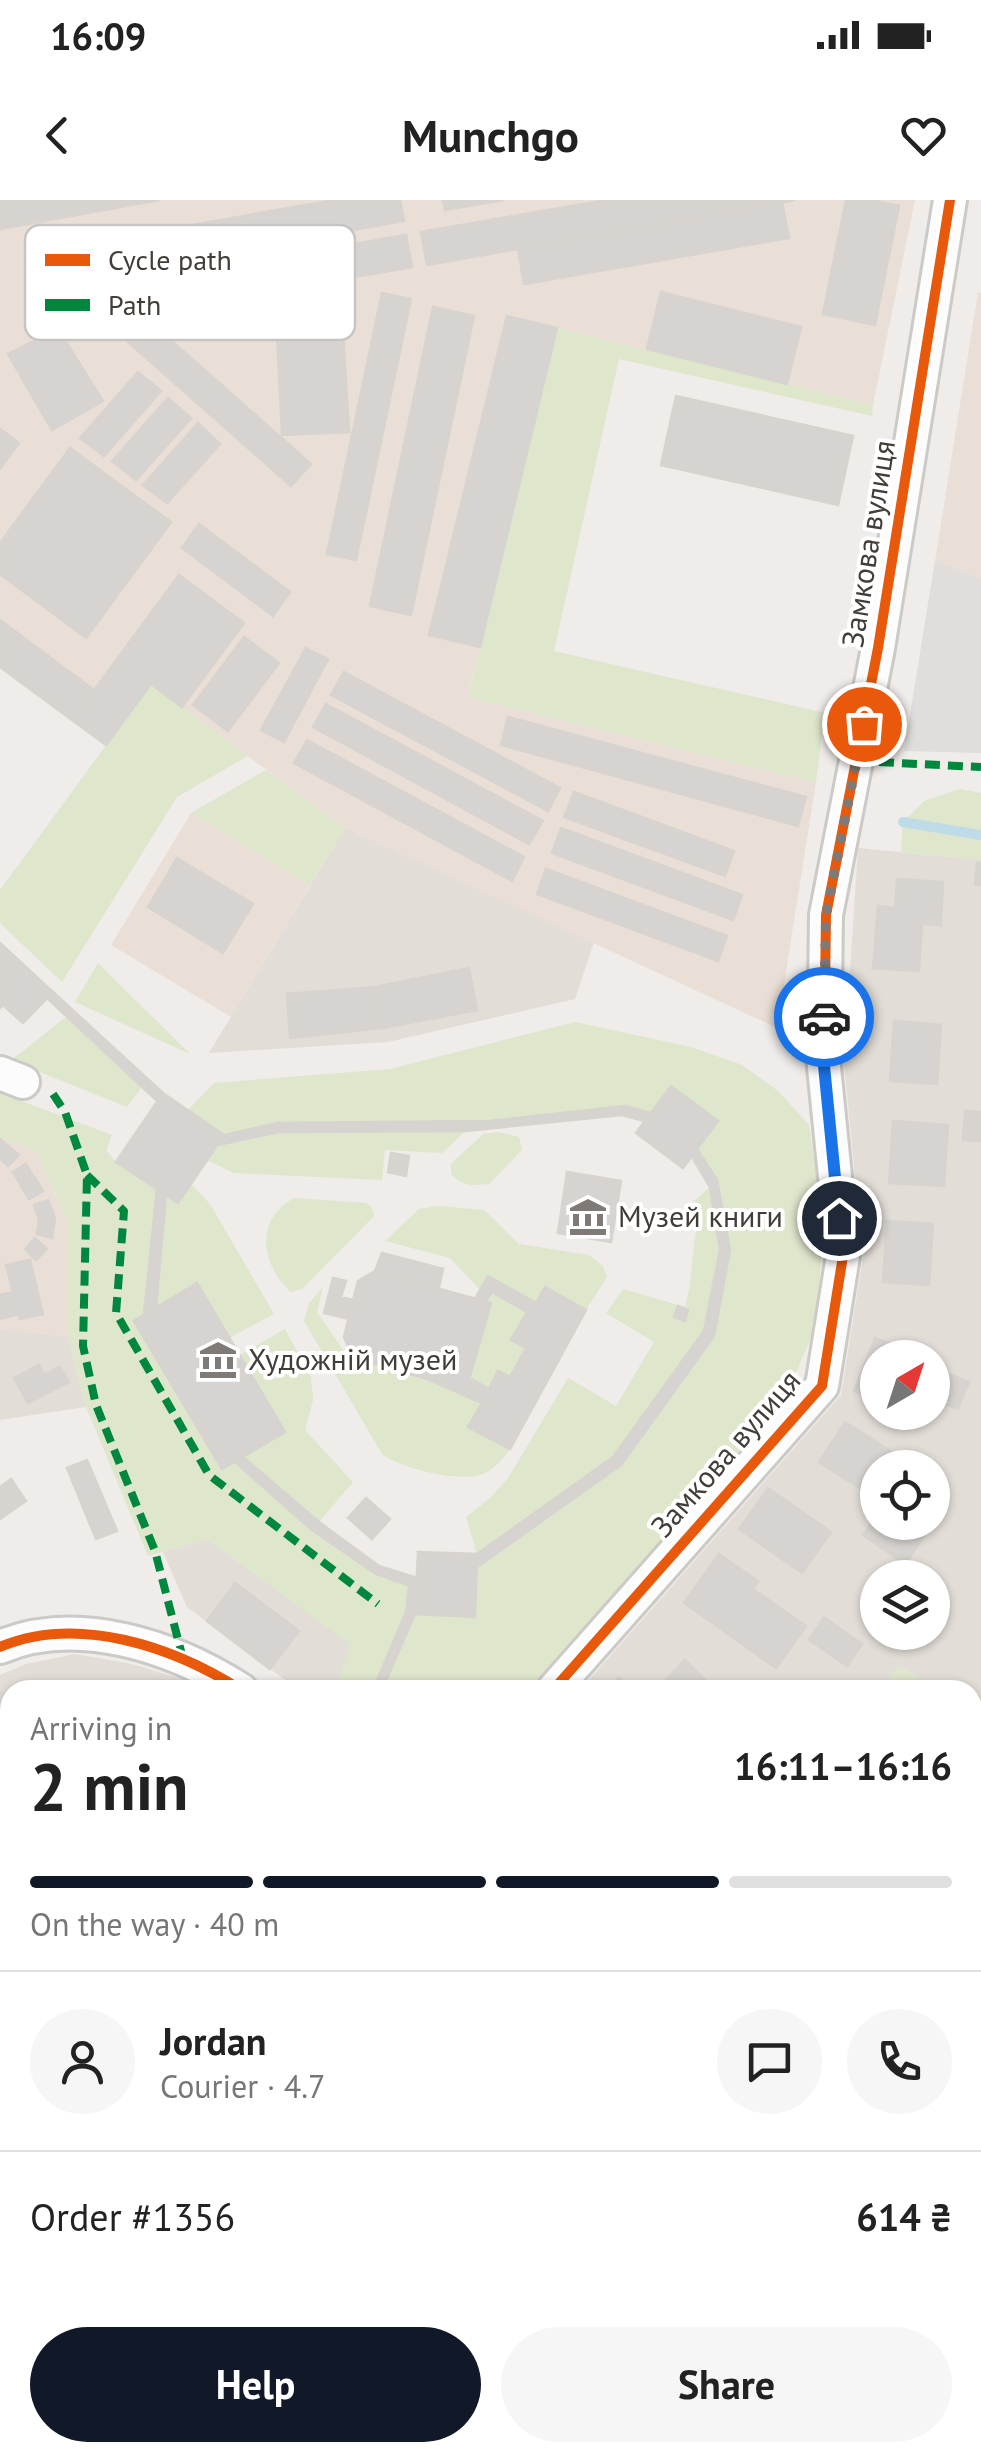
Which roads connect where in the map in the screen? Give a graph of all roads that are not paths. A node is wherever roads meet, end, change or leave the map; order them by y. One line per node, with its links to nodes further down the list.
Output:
1 (950, 200): 4 (street, Замкова вулиця)
2 (0, 1648): 3 (street)
3 (222, 1680)
4 (562, 1680)

